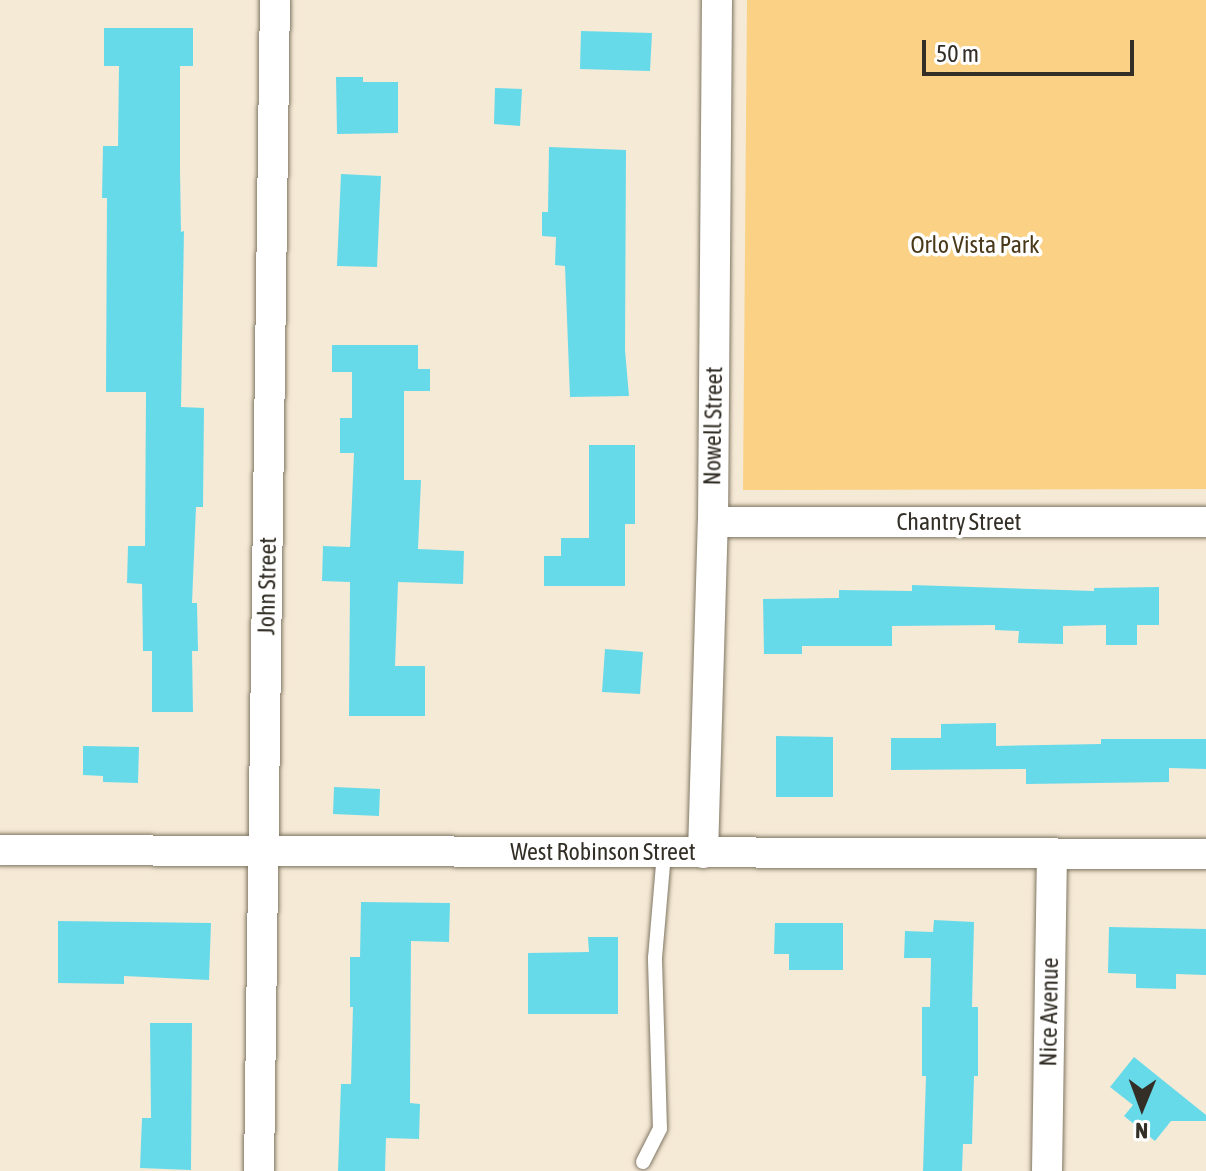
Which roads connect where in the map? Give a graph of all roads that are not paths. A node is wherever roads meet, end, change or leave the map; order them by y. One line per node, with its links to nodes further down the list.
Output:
1 (275, 0): 6 (street, John Street)
2 (717, 0): 3 (street, Nowell Street)
3 (713, 522): 4 (street, Chantry Street); 8 (street, Nowell Street)
4 (1206, 522)
5 (0, 850): 6 (street, West Robinson Street)
6 (264, 850): 7 (street, West Robinson Street); 12 (street, John Street)
7 (664, 852): 8 (street, West Robinson Street); 11 (lane)
8 (703, 853): 9 (street, West Robinson Street)
9 (1052, 854): 10 (street, West Robinson Street); 13 (street, Nice Avenue)
10 (1206, 854)
11 (643, 1162)
12 (259, 1171)
13 (1047, 1171)

